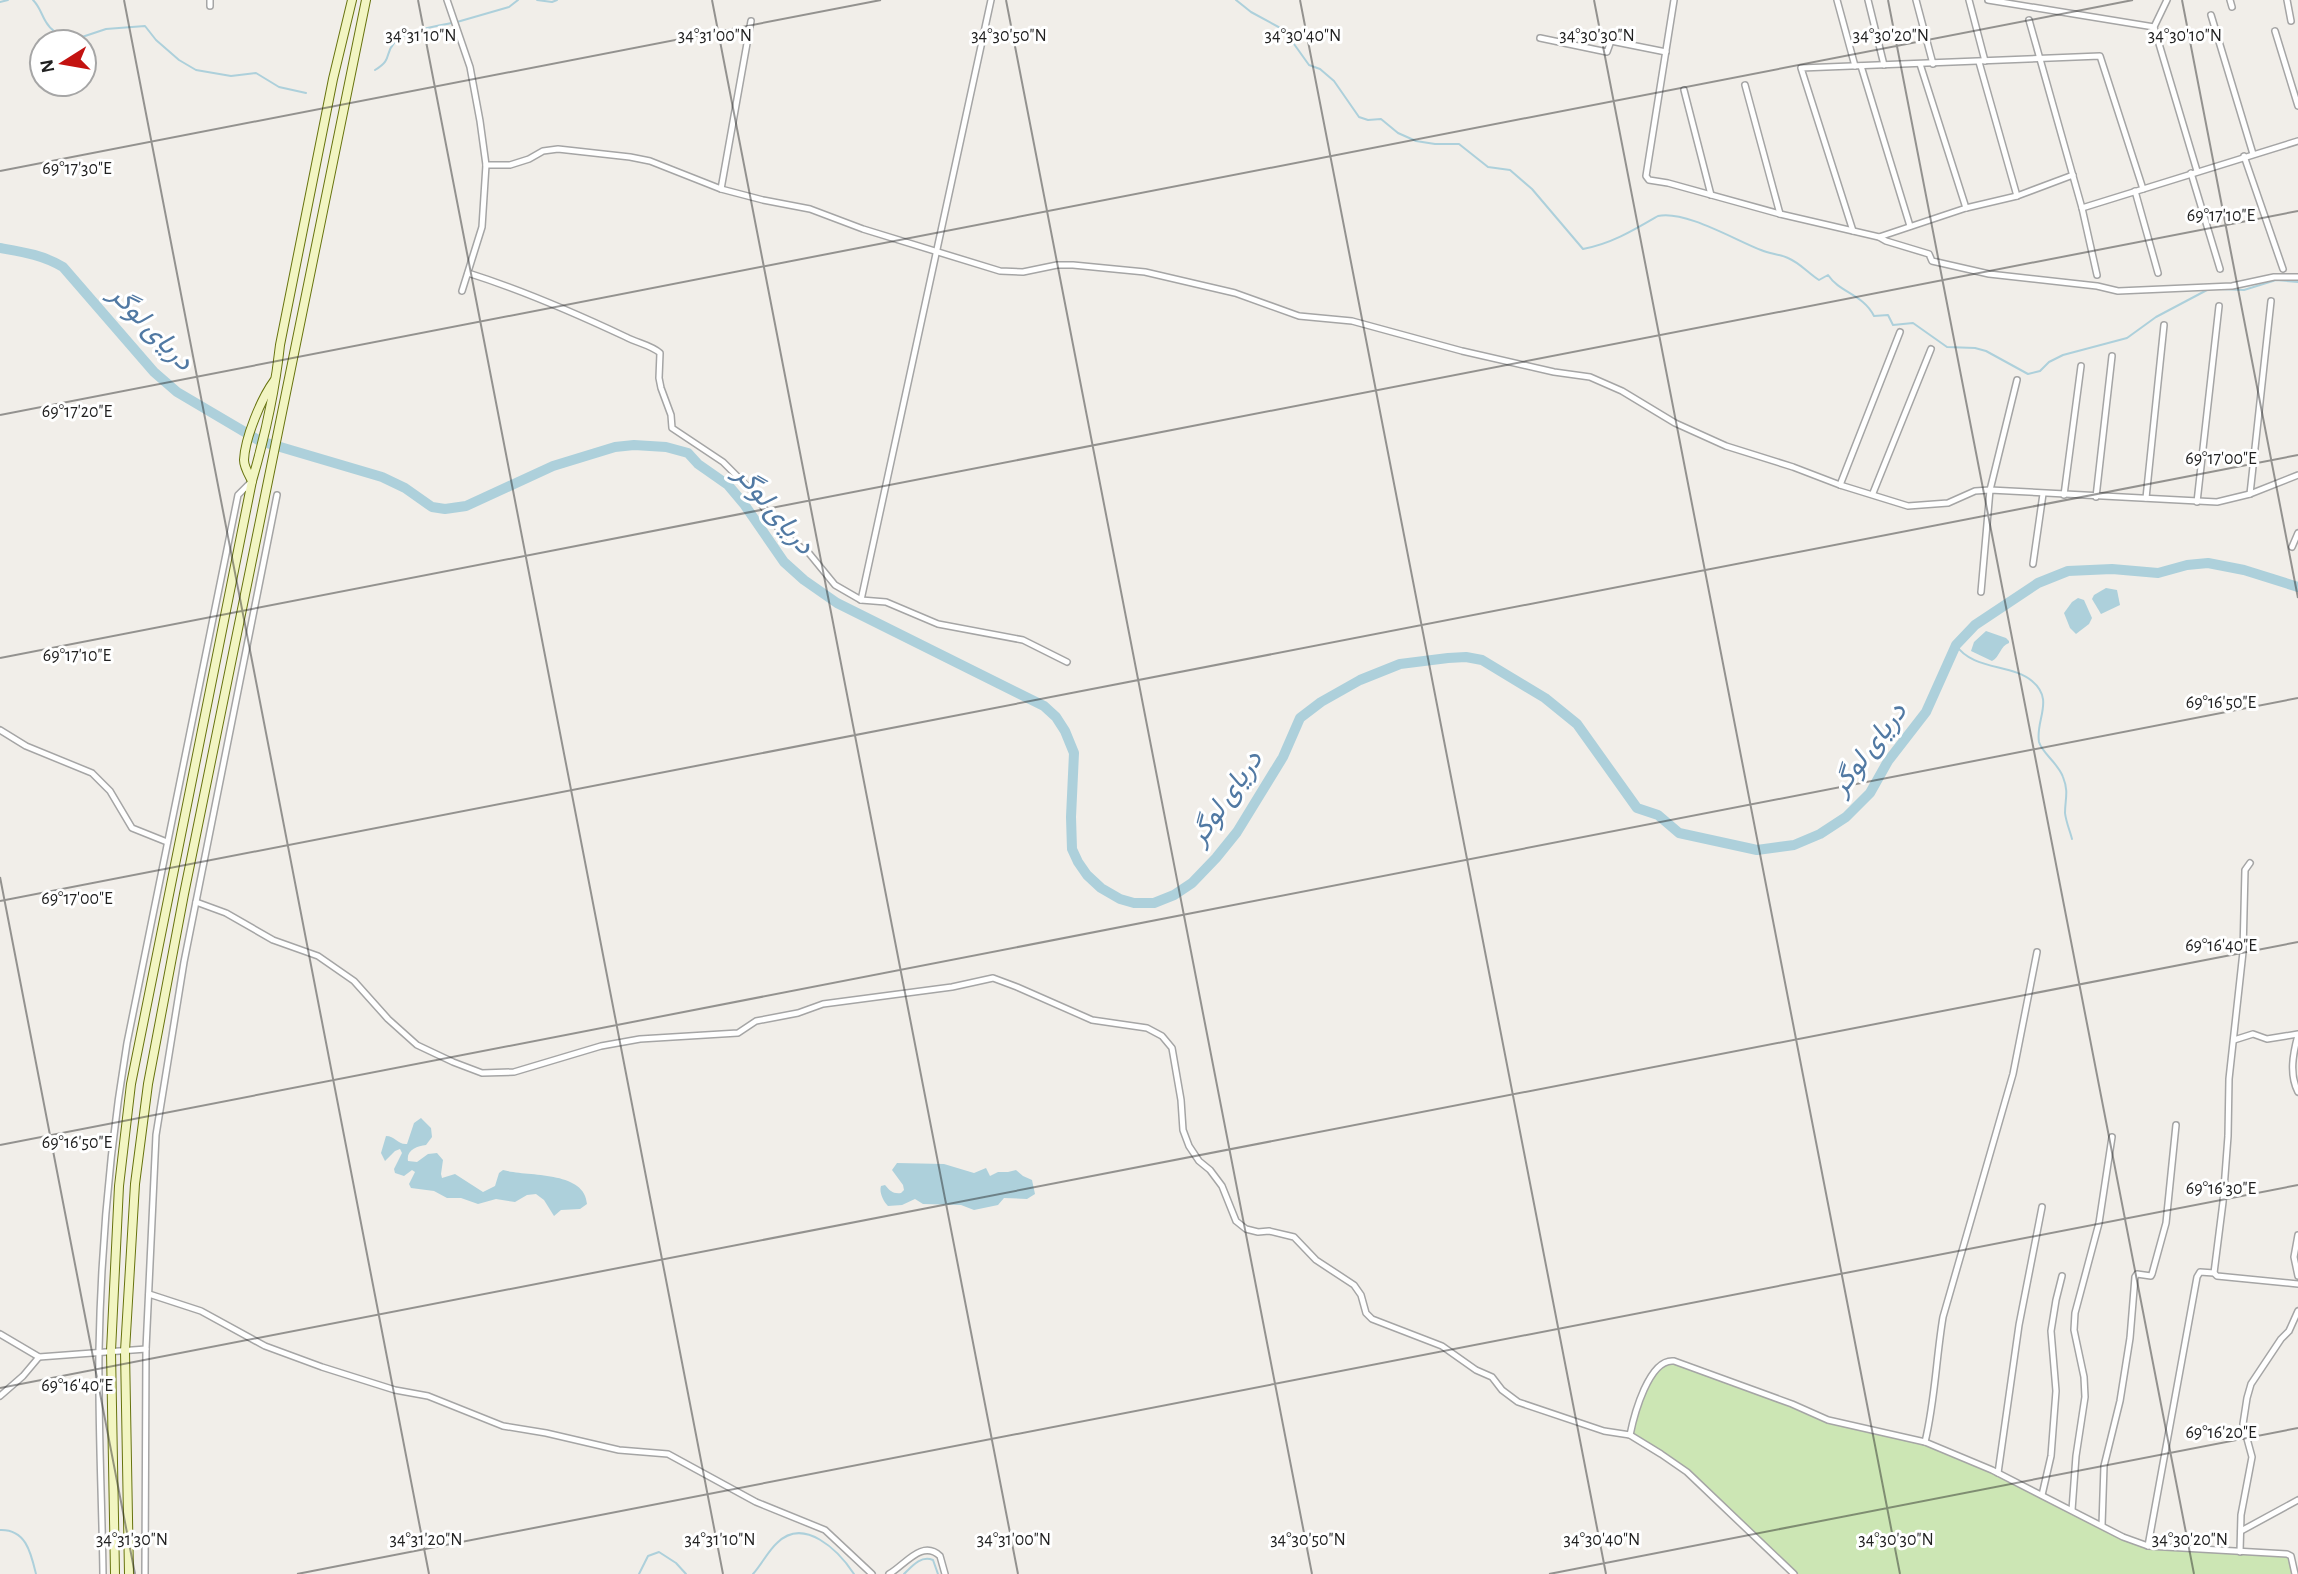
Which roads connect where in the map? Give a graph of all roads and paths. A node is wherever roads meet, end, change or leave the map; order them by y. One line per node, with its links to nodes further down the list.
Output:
1 (352, 0): 62 (main road)
2 (366, 0): 86 (main road)
3 (446, 0): 33 (street)
4 (991, 0): 47 (street)
5 (1674, 0): 20 (street)
6 (1837, 0): 26 (street)
7 (1868, 0): 25 (street)
8 (1916, 0): 24 (street)
9 (1969, 0): 22 (street)
10 (1988, 0): 17 (street)
11 (2166, 0): 17 (street)
12 (2287, 0): 16 (street)
13 (2211, 15): 31 (street)
14 (2029, 19): 21 (street)
15 (751, 21): 36 (street)
16 (2291, 21)
17 (2154, 27): 34 (street)
18 (2275, 31): 29 (street)
19 (1540, 38): 20 (street)
20 (1666, 51): 39 (street)
21 (2039, 58): 22 (street); 35 (street); 37 (street)
22 (1982, 62): 24 (street); 40 (street)
23 (1920, 64): 24 (street); 25 (street); 41 (street)
24 (1933, 64)
25 (1884, 65): 26 (street)
26 (1858, 66): 44 (street); 45 (street)
27 (1745, 85): 43 (street)
28 (1685, 90): 39 (street)
29 (2298, 106)
30 (2298, 141): 31 (street)
31 (2253, 154): 32 (street)
32 (2244, 156): 34 (street); 49 (street)
33 (486, 166): 36 (street); 51 (street)
34 (2194, 172): 37 (street); 48 (street)
35 (2073, 174): 40 (street); 42 (street)
36 (721, 189): 47 (street)
37 (2143, 189): 38 (street)
38 (2135, 191): 42 (street); 50 (street)
39 (1712, 195): 43 (street)
40 (2017, 196): 41 (street)
41 (1966, 208): 44 (street)
42 (2082, 208): 52 (street)
43 (1780, 214): 45 (street)
44 (1910, 226): 46 (street)
45 (1853, 231): 46 (street)
46 (1879, 237): 53 (street)
47 (936, 251): 66 (street); 80 (street)
48 (2220, 268)
49 (2283, 269)
50 (2158, 273)
51 (468, 274): 54 (street); 80 (street)
52 (2097, 275)
53 (2298, 278)
54 (462, 291)
55 (2271, 301): 70 (street)
56 (2219, 306): 75 (street)
57 (2164, 326): 74 (street)
58 (1900, 331): 66 (street)
59 (1931, 349): 68 (street)
60 (2112, 356): 73 (street)
61 (2081, 366): 72 (street)
62 (277, 377): 65 (main road); 65 (main road)
63 (2017, 380): 67 (street)
64 (2298, 475): 70 (street)
65 (252, 481): 83 (street); 85 (main road)
66 (1840, 485): 68 (street)
67 (1990, 491): 68 (street); 69 (street); 79 (street)
68 (1872, 494)
69 (2043, 494): 72 (street); 78 (street)
70 (2250, 494): 75 (street)
71 (277, 495): 87 (street)
72 (2064, 495): 73 (street)
73 (2096, 497): 74 (street)
74 (2146, 498): 75 (street)
75 (2197, 502)
76 (2298, 533): 77 (street)
77 (2292, 547)
78 (2033, 564)
79 (1982, 592)
80 (861, 600): 81 (street)
81 (1067, 662)
82 (0, 730): 83 (street)
83 (167, 842): 106 (street)
84 (2250, 863): 90 (street)
85 (171, 893): 86 (main road); 104 (main road)
86 (184, 894): 105 (main road)
87 (196, 902): 100 (street); 109 (street)
88 (2037, 952): 110 (street)
89 (2298, 1034): 90 (street); 91 (street)
90 (2234, 1040): 96 (street)
91 (2298, 1092)
92 (2176, 1125): 115 (street)
93 (2112, 1137): 114 (street)
94 (2042, 1207): 111 (street)
95 (2298, 1235): 98 (street)
96 (2214, 1273): 99 (street); 117 (street)
97 (2063, 1276): 112 (street)
98 (2298, 1276)
99 (2298, 1284)
100 (149, 1294): 103 (street); 123 (street)
101 (2298, 1311): 116 (street)
102 (0, 1334): 107 (street)
103 (146, 1349): 105 (street); 122 (street)
104 (111, 1351): 105 (street); 106 (street); 120 (main road)
105 (125, 1351): 121 (main road)
106 (99, 1352): 107 (street); 119 (street)
107 (39, 1357): 108 (street)
108 (0, 1396)
109 (1630, 1435): 110 (street); 126 (street)
110 (1925, 1443): 111 (street)
111 (1998, 1473): 112 (street)
112 (2042, 1494): 114 (street)
113 (2298, 1500): 116 (street)
114 (2072, 1510): 115 (street)
115 (2102, 1525): 117 (street)
116 (2241, 1531): 118 (street)
117 (2148, 1546): 118 (street)
118 (2240, 1552): 127 (street)
119 (103, 1574)
120 (115, 1574)
121 (129, 1574)
122 (145, 1574)
123 (872, 1574)
124 (889, 1574): 125 (street)
125 (945, 1574)
126 (1794, 1574)
127 (2294, 1574)

